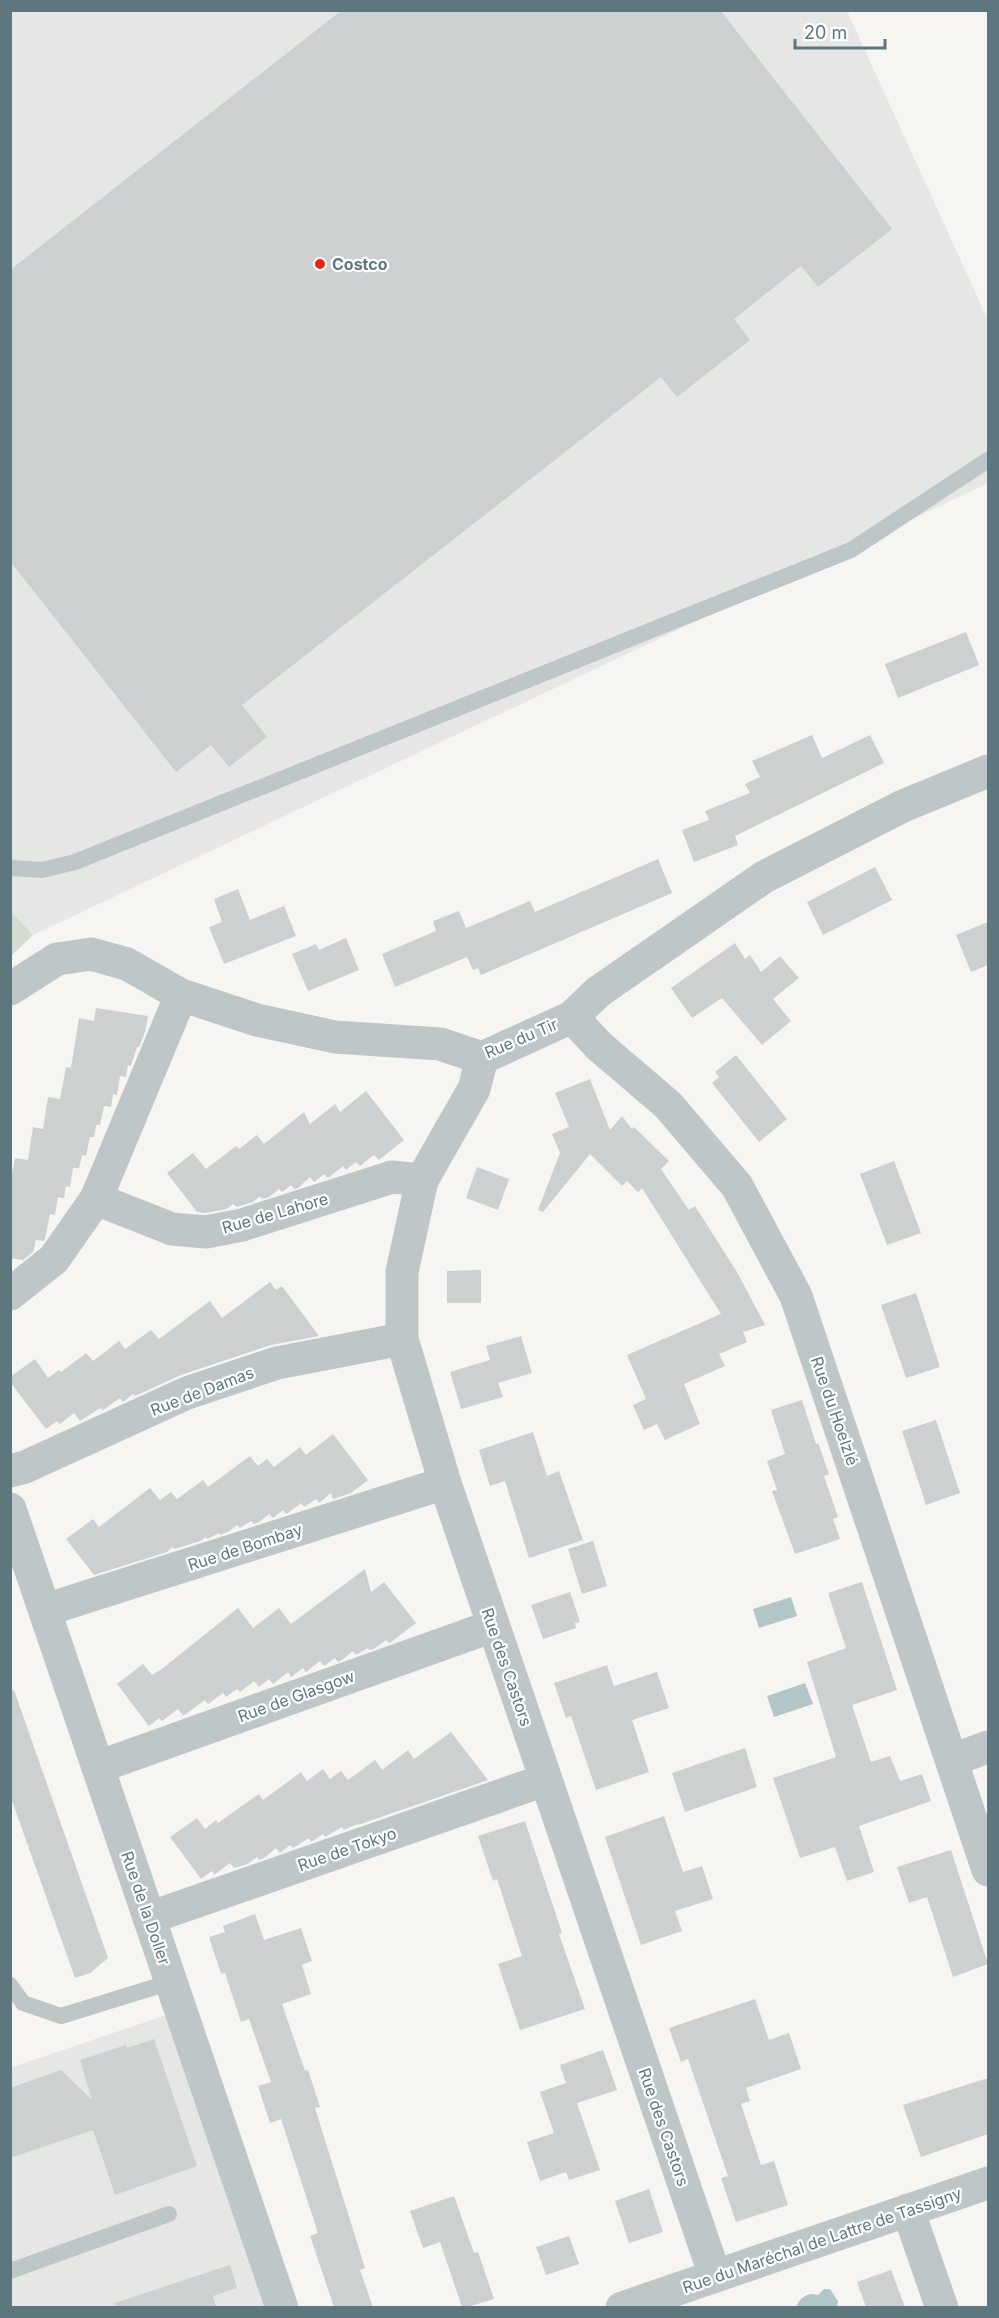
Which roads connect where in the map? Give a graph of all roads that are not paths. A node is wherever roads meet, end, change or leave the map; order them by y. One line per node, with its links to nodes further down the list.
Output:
1 (988, 460): 3 (lane)
2 (988, 771): 6 (street, Rue du Tir)
3 (10, 868)
4 (10, 989): 5 (street, Rue du Tir)
5 (182, 995): 7 (street, Rue du Tir); 9 (street)
6 (572, 1017): 7 (street, Rue du Tir); 18 (street, Rue du Hoelzlé)
7 (482, 1058): 8 (street, Rue des Castors)
8 (422, 1180): 9 (street, Rue de Lahore); 11 (street, Rue des Castors)
9 (96, 1199): 10 (street)
10 (10, 1294)
11 (402, 1339): 12 (street, Rue de Damas); 13 (street, Rue des Castors)
12 (10, 1471)
13 (445, 1483): 15 (street, Rue de Bombay); 16 (street, Rue des Castors)
14 (10, 1509): 15 (street, Rue de la Doller)
15 (45, 1611): 19 (street, Rue de la Doller)
16 (493, 1626): 19 (street, Rue de Glasgow); 20 (street, Rue des Castors)
17 (988, 1747): 18 (street)
18 (951, 1760): 21 (street, Rue du Hoelzlé)
19 (98, 1767): 22 (street, Rue de la Doller)
20 (545, 1780): 22 (street, Rue de Tokyo); 29 (street, Rue des Castors)
21 (988, 1870)
22 (149, 1918): 23 (street, Rue de la Doller)
23 (171, 1982): 24 (lane); 30 (street, Rue de la Doller)
24 (10, 1985)
25 (988, 2183): 26 (street, Rue du Maréchal de Lattre de Tassigny)
26 (908, 2210): 29 (street, Rue du Maréchal de Lattre de Tassigny); 32 (street)
27 (169, 2214): 28 (lane)
28 (10, 2271)
29 (715, 2276): 31 (street, Rue du Maréchal de Lattre de Tassigny)
30 (282, 2307)
31 (622, 2307)
32 (942, 2307)

